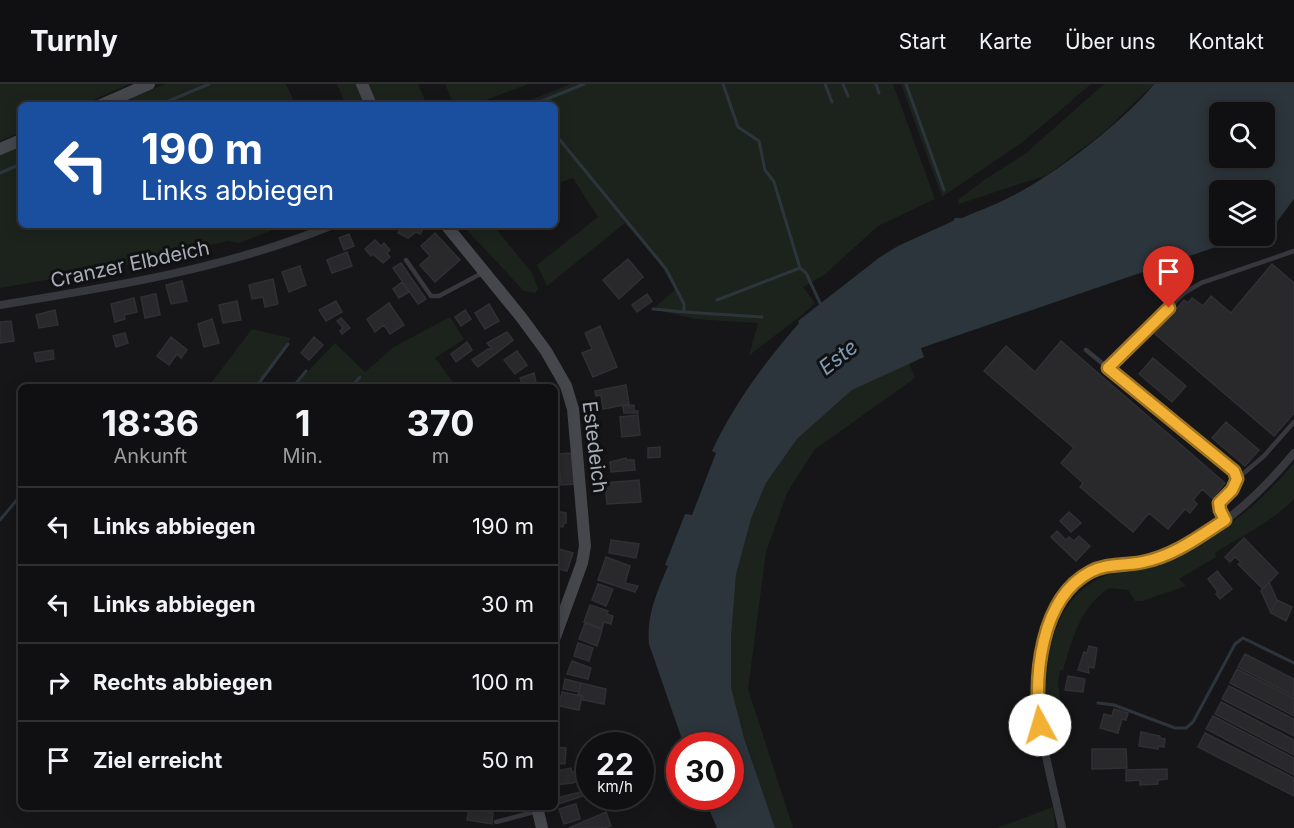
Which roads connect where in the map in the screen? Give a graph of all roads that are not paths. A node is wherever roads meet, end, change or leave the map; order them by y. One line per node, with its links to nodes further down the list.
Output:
1 (149, 84): 3 (street)
2 (362, 84): 4 (street)
3 (108, 102)
4 (370, 102)
5 (18, 141): 6 (street)
6 (0, 149)
7 (325, 228): 12 (street, Cranzer Elbdeich)
8 (449, 228): 11 (street, Estedeich)
9 (1294, 251): 14 (lane)
10 (406, 260): 11 (lane)
11 (486, 271): 19 (street, Estedeich)
12 (0, 305)
13 (1086, 350): 14 (lane)
14 (1108, 368): 17 (lane)
15 (1294, 422): 17 (lane)
16 (1292, 459): 18 (street)
17 (1237, 479): 18 (lane)
18 (1225, 520): 24 (street)
19 (558, 629)
20 (534, 810): 22 (lane)
21 (537, 810): 23 (street)
22 (496, 822)
23 (542, 828)
24 (1062, 828)

